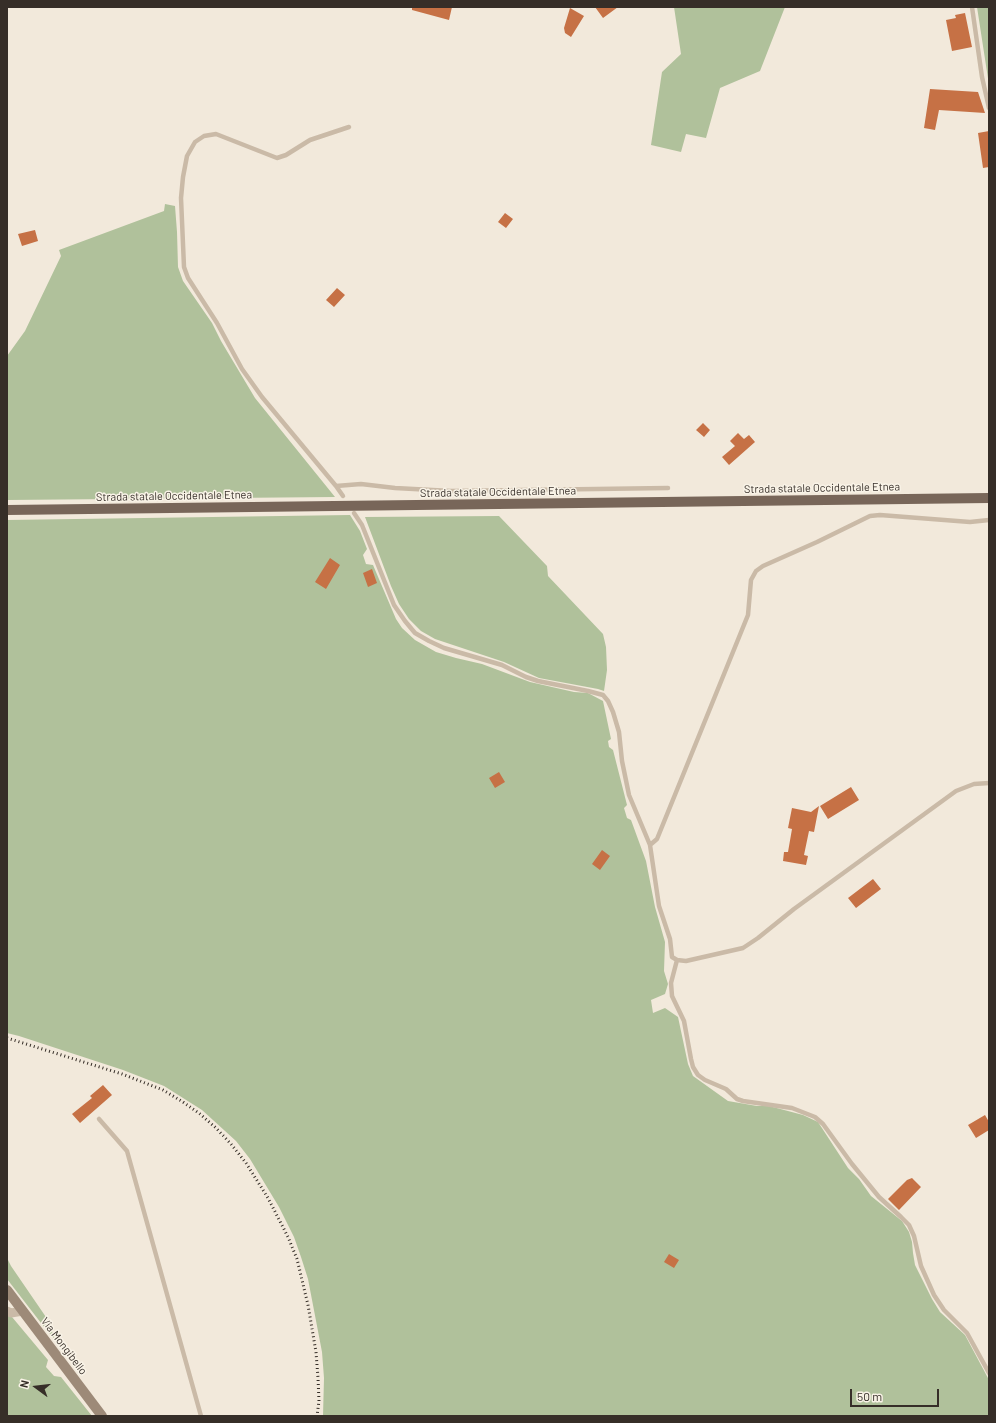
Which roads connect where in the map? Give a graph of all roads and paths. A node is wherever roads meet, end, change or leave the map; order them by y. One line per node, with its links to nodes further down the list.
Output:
1 (972, 7): 2 (lane)
2 (989, 108)
3 (349, 127): 4 (lane)
4 (336, 486): 5 (lane); 6 (lane)
5 (668, 488)
6 (343, 496)
7 (989, 498): 8 (main road, Strada statale Occidentale Etnea)
8 (7, 510)
9 (354, 513): 12 (lane)
10 (989, 520): 12 (lane)
11 (989, 783): 13 (lane)
12 (650, 844): 13 (lane)
13 (676, 960): 18 (lane)
14 (99, 1119): 20 (lane)
15 (7, 1290): 17 (street, Via Mongibello)
16 (7, 1311): 17 (street)
17 (23, 1311): 19 (street, Via Mongibello)
18 (989, 1373)
19 (102, 1416)
20 (201, 1416)

